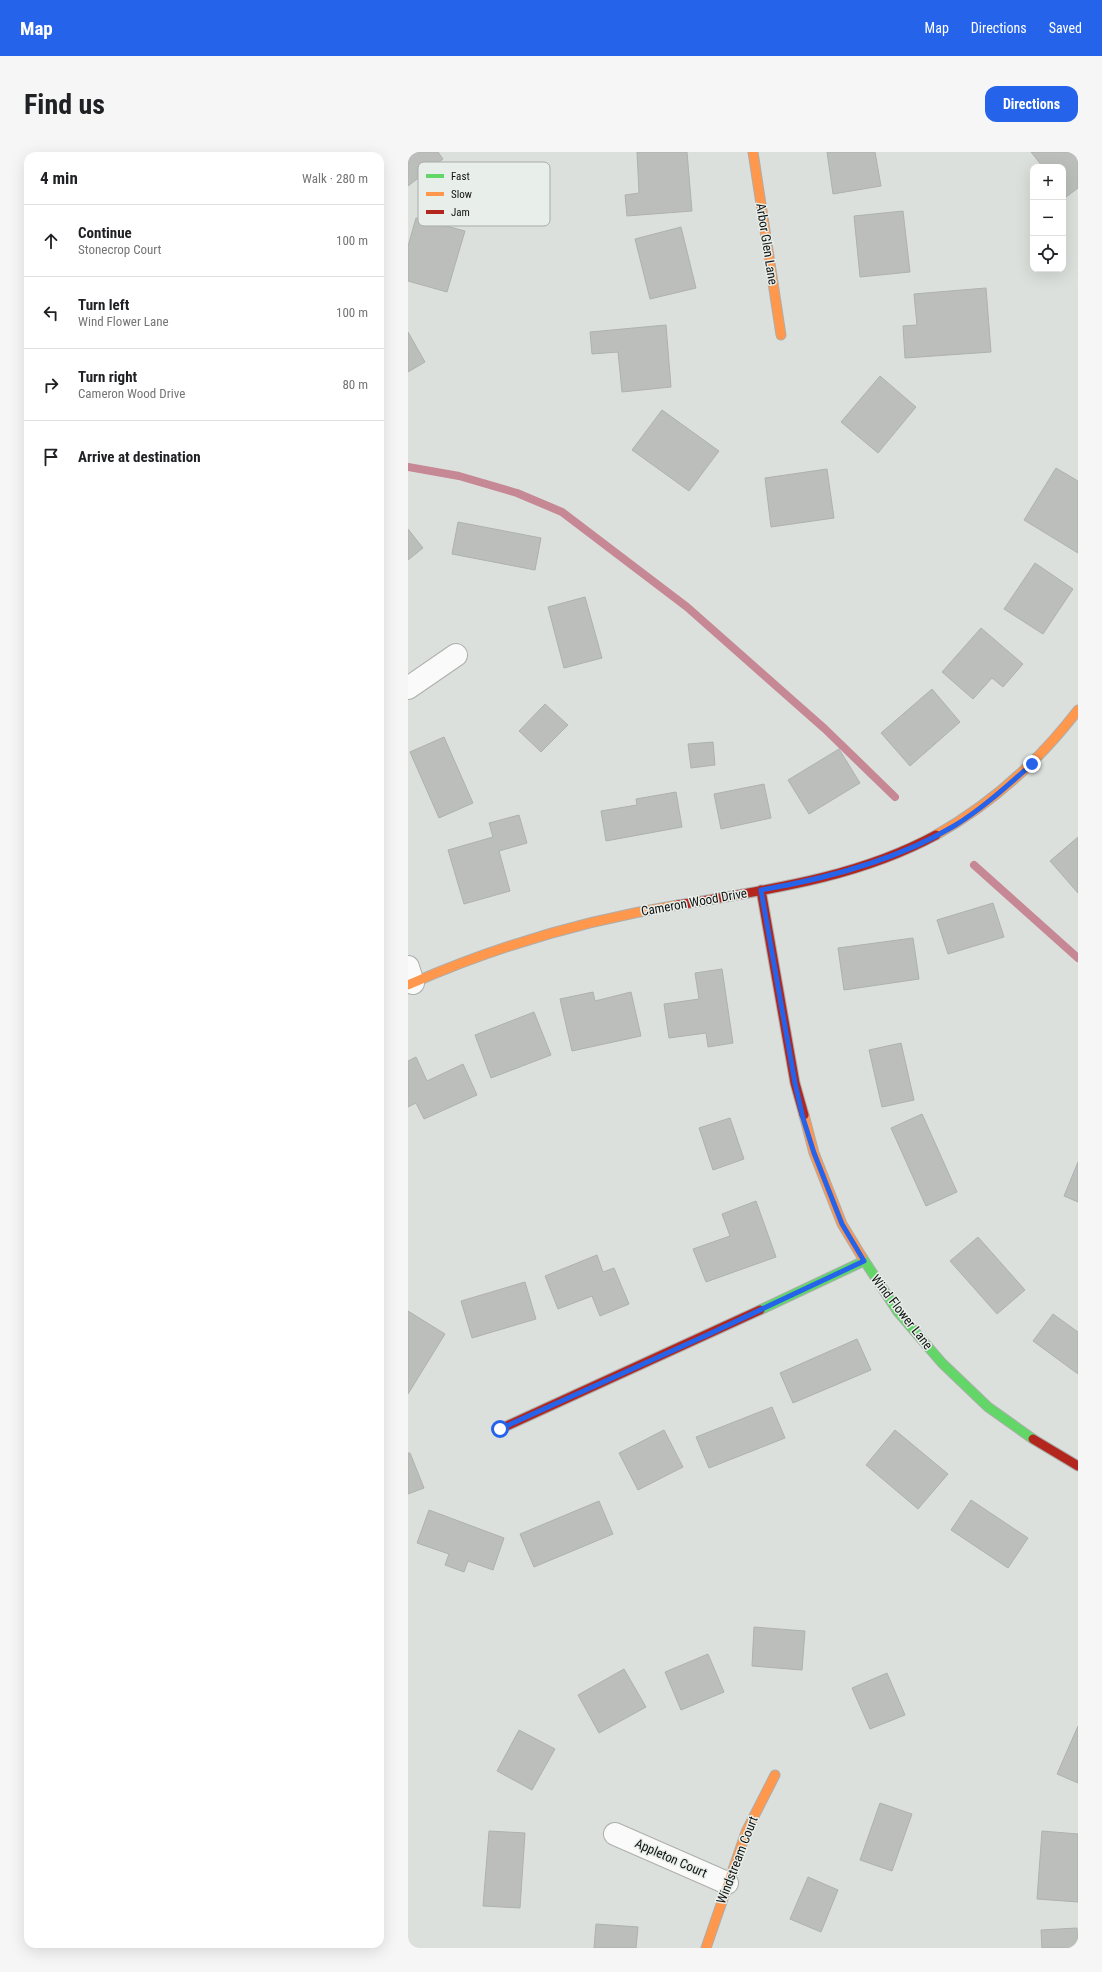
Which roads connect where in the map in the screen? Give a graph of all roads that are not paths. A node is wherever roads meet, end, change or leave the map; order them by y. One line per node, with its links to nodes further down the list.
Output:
1 (753, 152): 2 (street, Arbor Glen Lane)
2 (781, 335)
3 (456, 655): 4 (street)
4 (408, 688)
5 (1078, 710): 6 (street, Cameron Wood Drive)
6 (761, 890): 7 (street, Cameron Wood Drive); 8 (street, Wind Flower Lane)
7 (410, 978)
8 (864, 1261): 9 (street); 10 (street, Wind Flower Lane)
9 (500, 1429)
10 (1078, 1466)
11 (775, 1775): 13 (street, Windstream Court)
12 (615, 1834): 13 (street, Appleton Court)
13 (727, 1883): 14 (street, Windstream Court)
14 (706, 1948)

